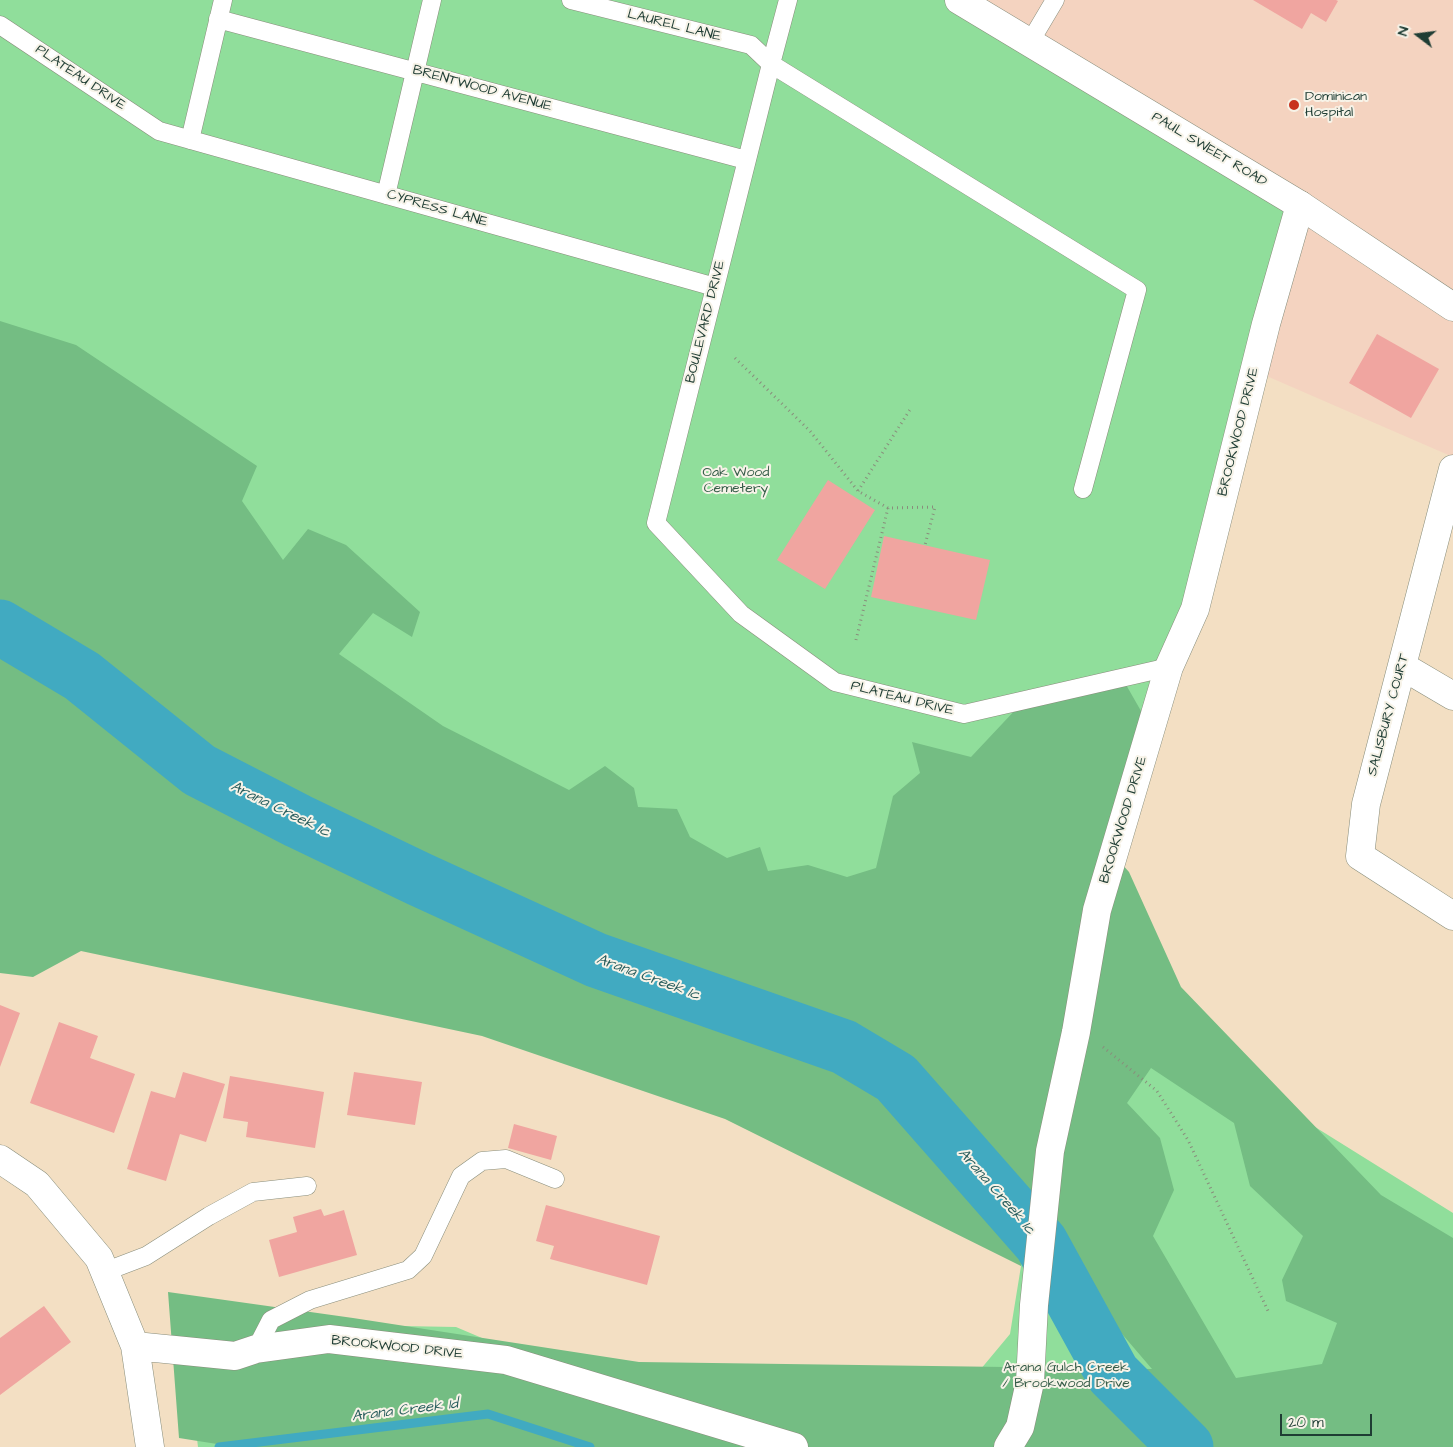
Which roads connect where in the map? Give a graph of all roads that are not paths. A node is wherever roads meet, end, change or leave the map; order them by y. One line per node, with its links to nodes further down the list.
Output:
1 (223, 0): 7 (lane)
2 (432, 0): 11 (lane)
3 (570, 0): 10 (lane, LAUREL LANE)
4 (788, 0): 10 (lane, BOULEVARD DRIVE)
5 (959, 0): 9 (street, PAUL SWEET ROAD)
6 (1055, 0): 9 (lane)
7 (218, 20): 11 (lane, BRENTWOOD AVENUE); 13 (lane)
8 (0, 25): 12 (lane, PLATEAU DRIVE)
9 (1030, 42): 16 (street, PAUL SWEET ROAD)
10 (771, 64): 14 (lane, BOULEVARD DRIVE); 20 (lane, LAUREL LANE)
11 (416, 71): 14 (lane, BRENTWOOD AVENUE); 15 (lane)
12 (159, 132): 13 (lane, CYPRESS LANE)
13 (190, 140): 15 (lane, CYPRESS LANE)
14 (746, 160): 17 (lane, BOULEVARD DRIVE)
15 (386, 195): 17 (lane, CYPRESS LANE)
16 (1300, 204): 18 (street, PAUL SWEET ROAD); 23 (street, BROOKWOOD DRIVE)
17 (715, 287): 21 (lane, BOULEVARD DRIVE)
18 (1453, 308)
19 (1453, 469): 22 (street, SALISBURY COURT)
20 (1083, 490)
21 (741, 614): 23 (lane, PLATEAU DRIVE)
22 (1402, 666): 24 (street); 25 (street, SALISBURY COURT)
23 (1170, 667): 34 (street, BROOKWOOD DRIVE)
24 (1453, 696)
25 (1453, 916)
26 (0, 1160): 29 (street)
27 (555, 1179): 31 (lane)
28 (307, 1186): 29 (lane)
29 (104, 1272): 30 (street)
30 (135, 1346): 31 (street, BROOKWOOD DRIVE); 32 (street)
31 (256, 1349): 33 (street, BROOKWOOD DRIVE)
32 (150, 1447)
33 (794, 1447)
34 (1008, 1447)

